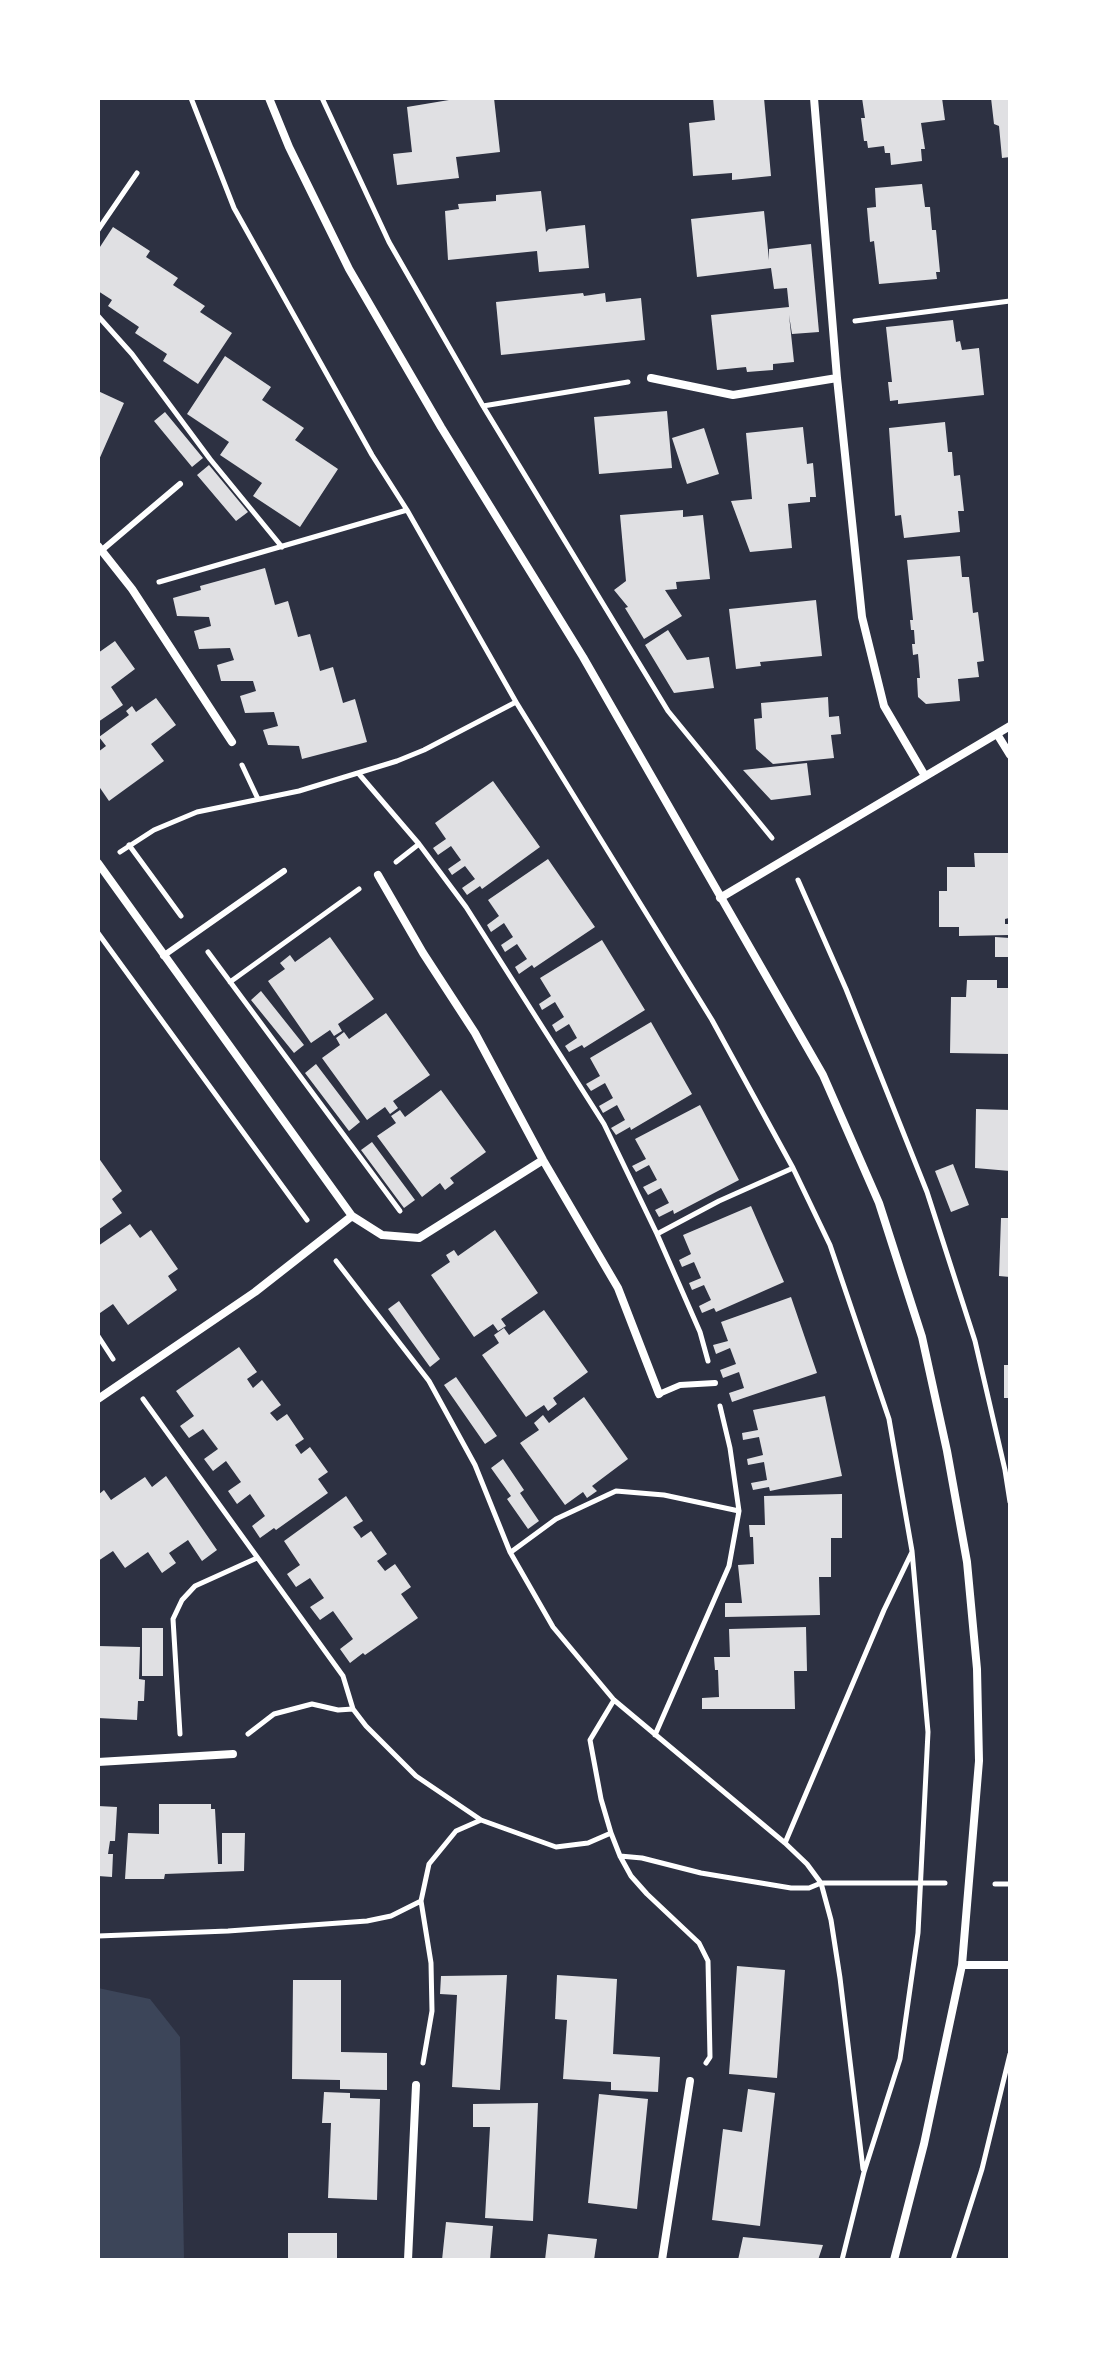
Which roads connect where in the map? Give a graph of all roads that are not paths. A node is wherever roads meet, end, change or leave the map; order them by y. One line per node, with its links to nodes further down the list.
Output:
1 (269, 98): 15 (street)
2 (814, 98): 4 (street)
3 (651, 378): 4 (street)
4 (837, 378): 11 (street)
5 (180, 484): 6 (lane)
6 (100, 548): 9 (street)
7 (1010, 726): 8 (street)
8 (997, 734): 10 (street); 11 (street)
9 (232, 742)
10 (1010, 755)
11 (925, 776): 15 (street)
12 (99, 866): 16 (street)
13 (284, 871): 16 (lane)
14 (378, 875): 17 (street)
15 (720, 898): 24 (street)
16 (163, 956): 18 (street)
17 (543, 1160): 18 (street); 20 (street)
18 (352, 1216): 21 (street)
19 (715, 1383): 20 (lane)
20 (659, 1394)
21 (98, 1399)
22 (233, 1754): 23 (street)
23 (98, 1762)
24 (962, 1965): 25 (street); 30 (street)
25 (1010, 1965)
26 (690, 2081): 29 (street)
27 (416, 2085): 28 (street)
28 (408, 2260)
29 (662, 2260)
30 (894, 2260)

